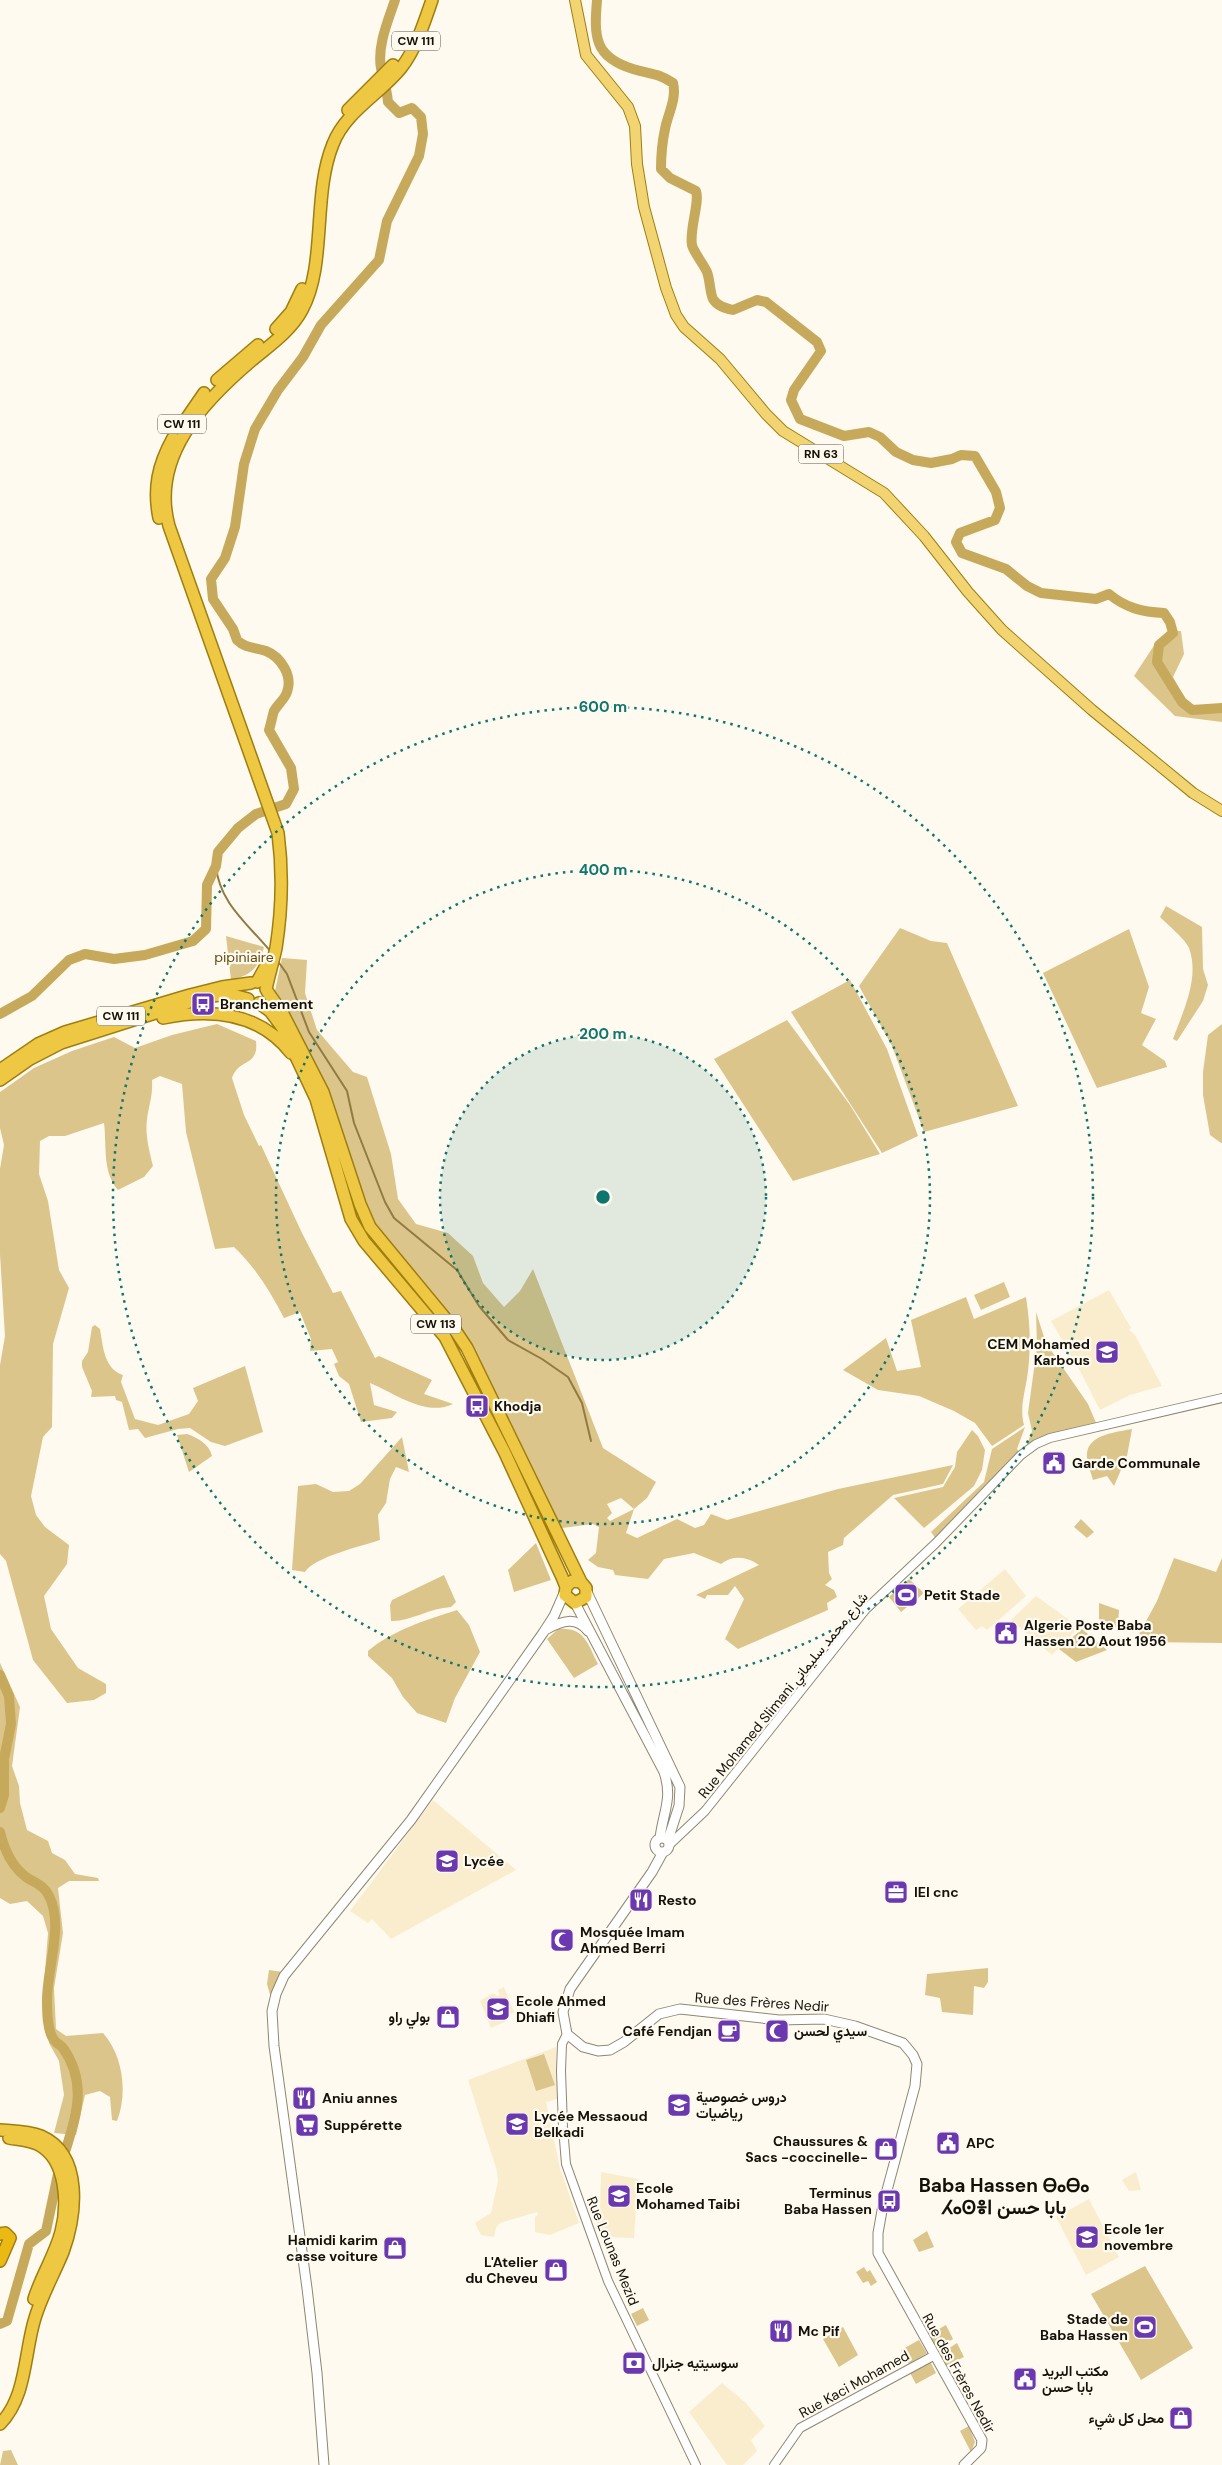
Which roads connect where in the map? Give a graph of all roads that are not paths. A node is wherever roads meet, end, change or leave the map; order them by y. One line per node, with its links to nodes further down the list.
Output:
1 (426, 0): 4 (highway, CW 111)
2 (432, 0): 4 (highway, CW 111)
3 (574, 0): 5 (main road, RN 63)
4 (390, 74): 6 (highway, CW 111)
5 (1222, 811)
6 (271, 960): 7 (highway); 8 (highway, CW 111)
7 (254, 982): 8 (highway); 9 (highway); 13 (highway, CW 111)
8 (267, 990): 10 (highway); 16 (highway)
9 (248, 999): 10 (highway); 11 (highway, CW 111)
10 (259, 1003): 12 (highway)
11 (124, 1025): 12 (highway); 14 (highway)
12 (302, 1068): 17 (highway, CW 113)
13 (0, 1070)
14 (0, 1080)
15 (1222, 1398): 23 (street, Rue Mohamed Slimani شارع محمد سليماني)
16 (580, 1582): 17 (highway); 18 (highway)
17 (565, 1589): 19 (highway); 20 (main road)
18 (587, 1592): 19 (highway); 23 (main road)
19 (573, 1602): 20 (main road); 22 (main road)
20 (554, 1616): 21 (main road)
21 (546, 1629): 22 (main road); 32 (main road)
22 (599, 1646): 23 (main road)
23 (663, 1845): 24 (main road)
24 (567, 2034): 29 (main road, Rue des Frères Nedir); 33 (street, Rue Lounas Mezid)
25 (0, 2130): 31 (highway)
26 (0, 2136): 30 (highway)
27 (0, 2234): 28 (highway)
28 (0, 2261)
29 (935, 2355): 34 (street, Rue Kaci Mohamed); 35 (main road, Rue des Frères Nedir)
30 (0, 2415)
31 (0, 2424)
32 (324, 2465)
33 (696, 2465)
34 (774, 2465)
35 (964, 2465)

